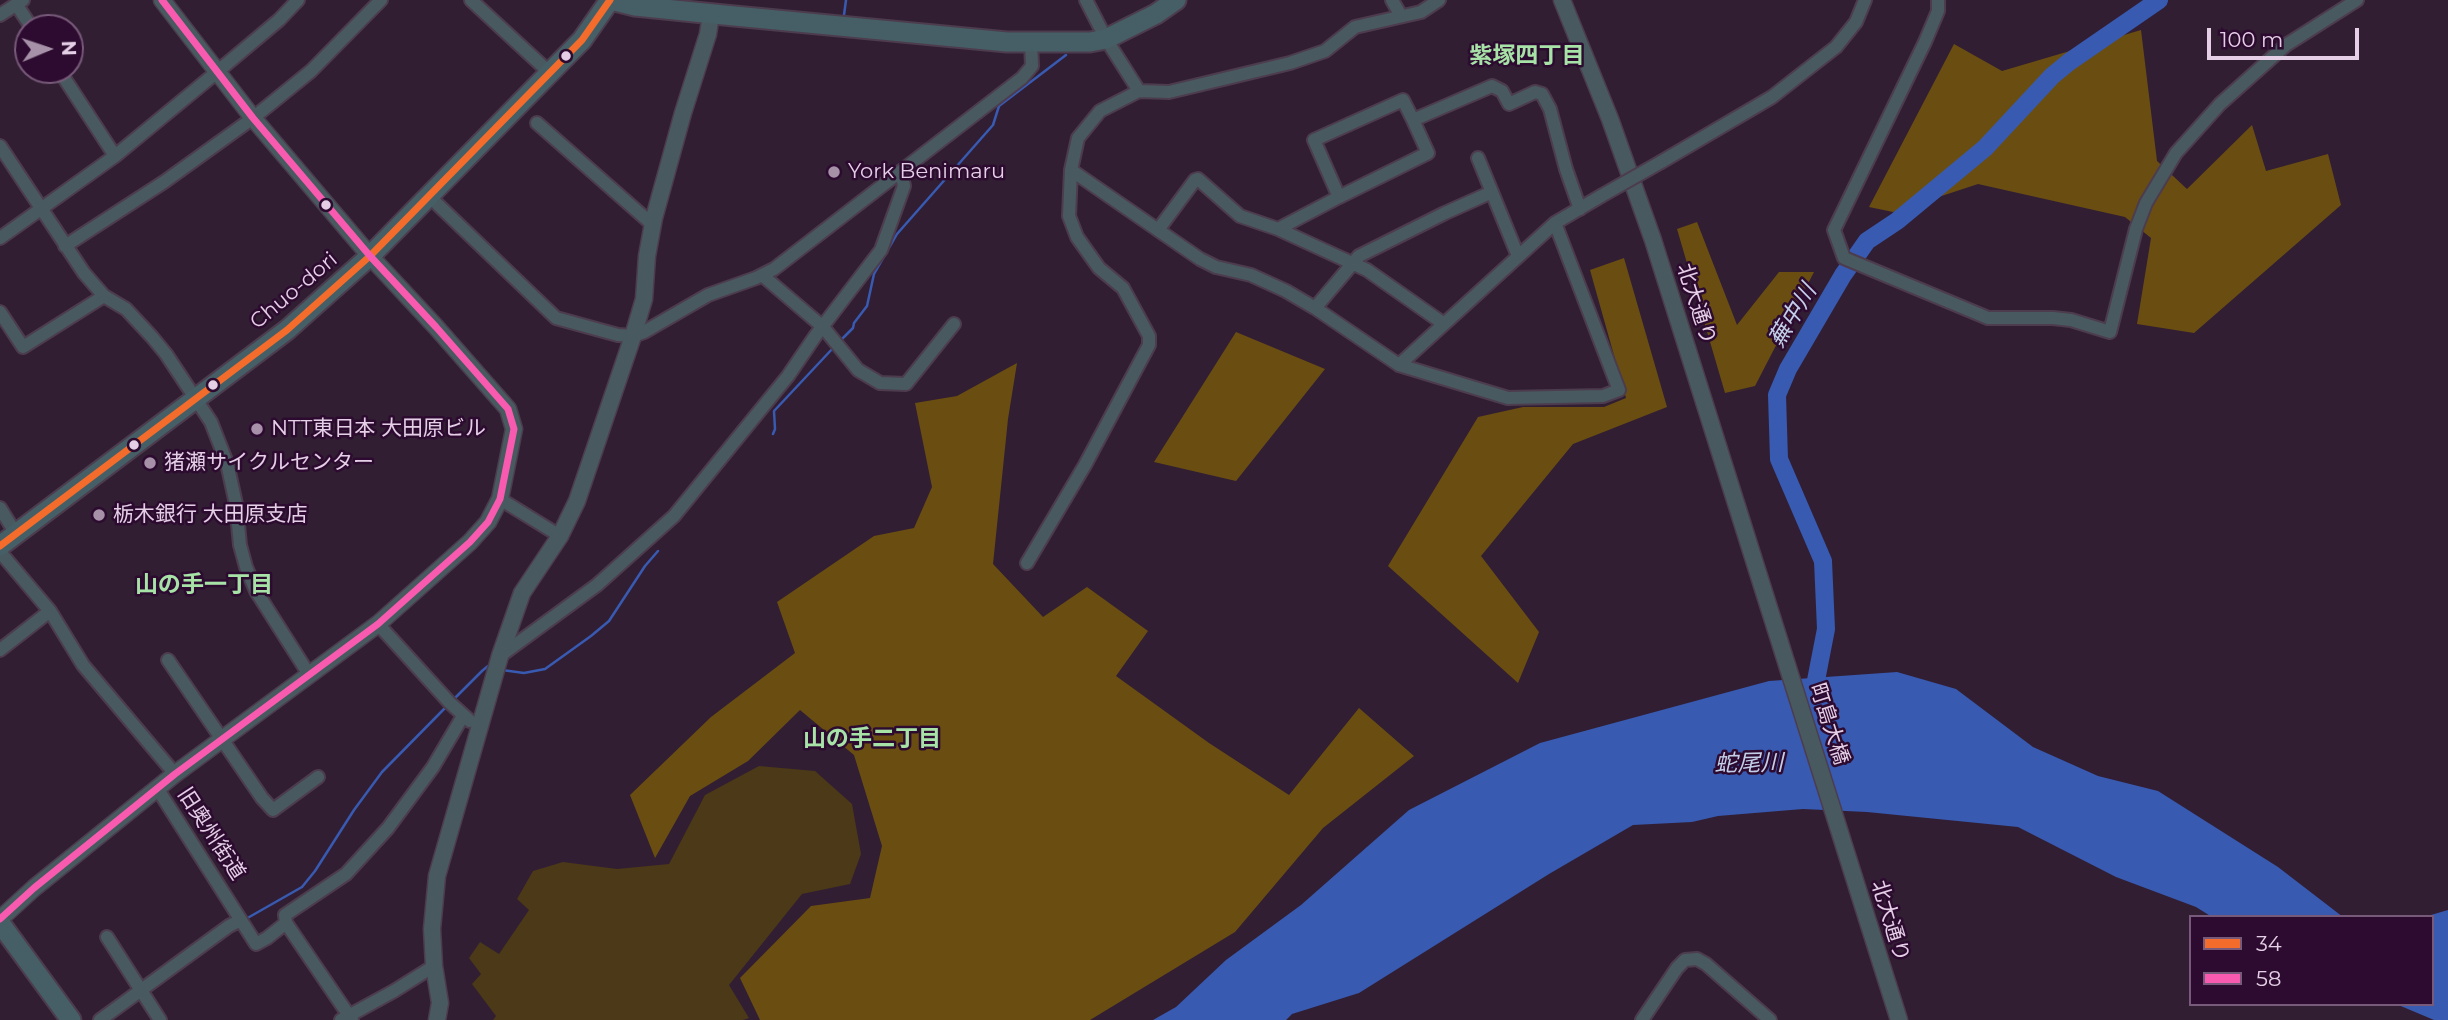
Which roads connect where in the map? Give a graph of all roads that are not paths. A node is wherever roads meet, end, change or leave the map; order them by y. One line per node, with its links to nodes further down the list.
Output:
1 (162, 0): 20 (street)
2 (298, 0): 20 (street)
3 (381, 0): 24 (street)
4 (471, 0): 21 (street)
5 (610, 0): 15 (main road); 21 (main road, Chuo-dori)
6 (1086, 0): 18 (street)
7 (1176, 0): 18 (main road)
8 (1392, 0): 17 (street)
9 (1439, 0): 17 (street)
10 (1562, 0): 65 (street, 北大通り)
11 (1865, 0): 36 (street, bridge)
12 (1938, 0): 13 (street)
13 (2357, 0)
14 (20, 2): 16 (street)
15 (711, 14): 19 (main road); 38 (street)
16 (0, 15)
17 (1401, 16): 23 (street)
18 (1106, 39): 19 (main road); 23 (street)
19 (1031, 42): 31 (street)
20 (217, 72): 24 (street); 28 (street)
21 (550, 73): 33 (main road, Chuo-dori)
22 (68, 84): 28 (street)
23 (1139, 91): 30 (street)
24 (253, 118): 42 (street); 43 (street)
25 (1413, 120): 34 (street); 34 (street); 36 (street)
26 (537, 123): 38 (street)
27 (0, 146): 35 (street)
28 (115, 156): 35 (street)
29 (1478, 158): 32 (street)
30 (1071, 170): 40 (street); 62 (street)
31 (901, 171): 46 (street); 52 (street)
32 (1492, 192): 44 (street); 45 (street)
33 (430, 197): 43 (main road, Chuo-dori); 53 (street)
34 (1339, 197): 39 (street)
35 (41, 207): 41 (street); 42 (street)
36 (1580, 209): 37 (street)
37 (1555, 223): 44 (street); 54 (street)
38 (653, 225): 53 (street)
39 (1278, 229): 40 (street); 45 (street)
40 (1158, 230): 48 (street)
41 (0, 238)
42 (65, 246): 47 (street)
43 (370, 256): 55 (main road, Chuo-dori); 56 (street)
44 (1518, 256): 51 (street)
45 (1352, 262): 48 (street); 51 (street)
46 (762, 275): 52 (street); 53 (street)
47 (104, 296): 49 (street); 55 (street)
48 (1315, 308): 54 (street)
49 (0, 312)
50 (954, 324): 52 (street)
51 (1444, 324): 54 (street)
52 (822, 327): 67 (street)
53 (633, 336): 59 (street)
54 (1399, 365)
55 (196, 397): 58 (main road, Chuo-dori); 69 (street)
56 (500, 499): 59 (street); 64 (street)
57 (0, 508): 58 (street)
58 (16, 534): 60 (main road, Chuo-dori)
59 (560, 536): 67 (street)
60 (0, 547)
61 (0, 552): 63 (street)
62 (1027, 563)
63 (50, 611): 66 (street); 73 (street)
64 (378, 624): 69 (street); 70 (street)
65 (1775, 626): 76 (street, 町島大橋)
66 (0, 650)
67 (500, 656): 71 (street)
68 (168, 660): 72 (street)
69 (310, 676): 72 (street)
70 (463, 716): 71 (street); 79 (street)
71 (479, 727): 81 (street)
72 (222, 740): 73 (street); 74 (street)
73 (175, 774): 75 (street)
74 (318, 777)
75 (157, 789): 77 (street, 旧奥州街道); 78 (street, 旧奥州街道)
76 (1842, 834): 90 (street, 北大通り)
77 (241, 920): 79 (street, 旧奥州街道); 82 (street)
78 (0, 921): 84 (main road)
79 (286, 923): 83 (street)
80 (107, 937): 82 (street)
81 (433, 966): 83 (street); 87 (street)
82 (141, 990): 85 (street); 86 (street)
83 (347, 1018)
84 (71, 1020)
85 (100, 1020)
86 (160, 1020)
87 (437, 1020)
88 (1642, 1020): 89 (street)
89 (1770, 1020)
90 (1899, 1020)

